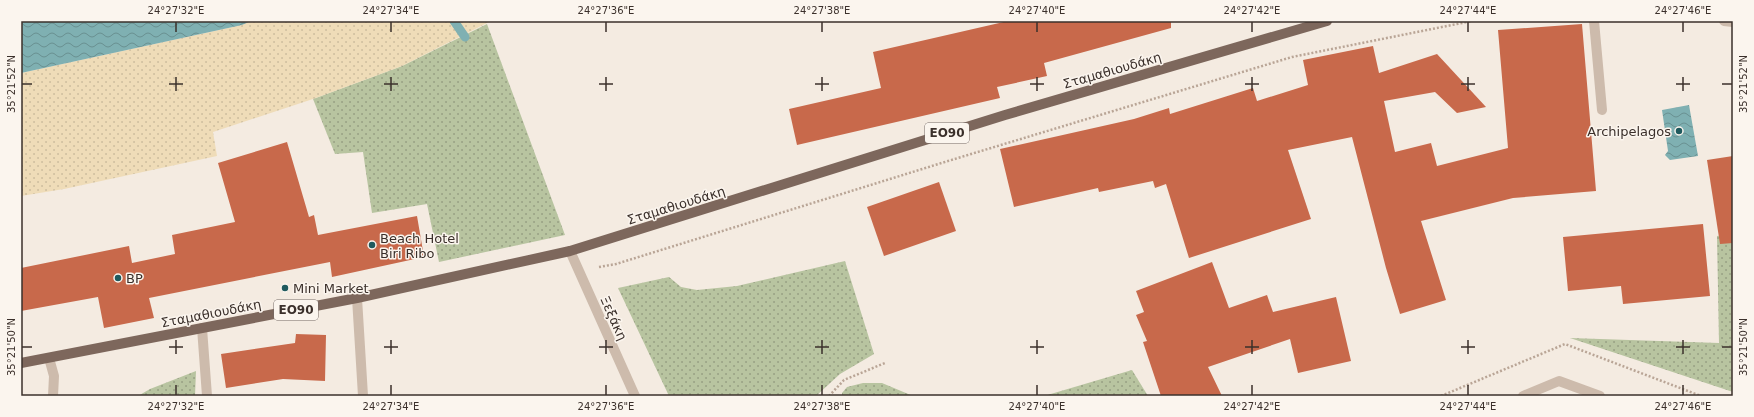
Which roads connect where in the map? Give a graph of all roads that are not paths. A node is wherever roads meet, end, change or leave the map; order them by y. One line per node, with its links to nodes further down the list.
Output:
1 (1326, 21): 6 (main road, Σταμαθιουδάκη / ΕΟ90)
2 (1594, 21): 5 (street)
3 (1724, 21): 4 (street)
4 (1733, 22)
5 (1602, 110)
6 (570, 252): 7 (main road, Σταμαθιουδάκη / ΕΟ90); 14 (street, Ξεξάκη)
7 (357, 298): 8 (main road, Σταμαθιουδάκη / ΕΟ90); 13 (street)
8 (202, 328): 9 (main road, Σταμαθιουδάκη / ΕΟ90); 12 (street)
9 (49, 358): 10 (main road, Σταμαθιουδάκη / ΕΟ90); 11 (street)
10 (21, 363)
11 (53, 396)
12 (207, 396)
13 (364, 396)
14 (635, 396)
15 (1523, 396): 16 (street)
16 (1600, 396)

